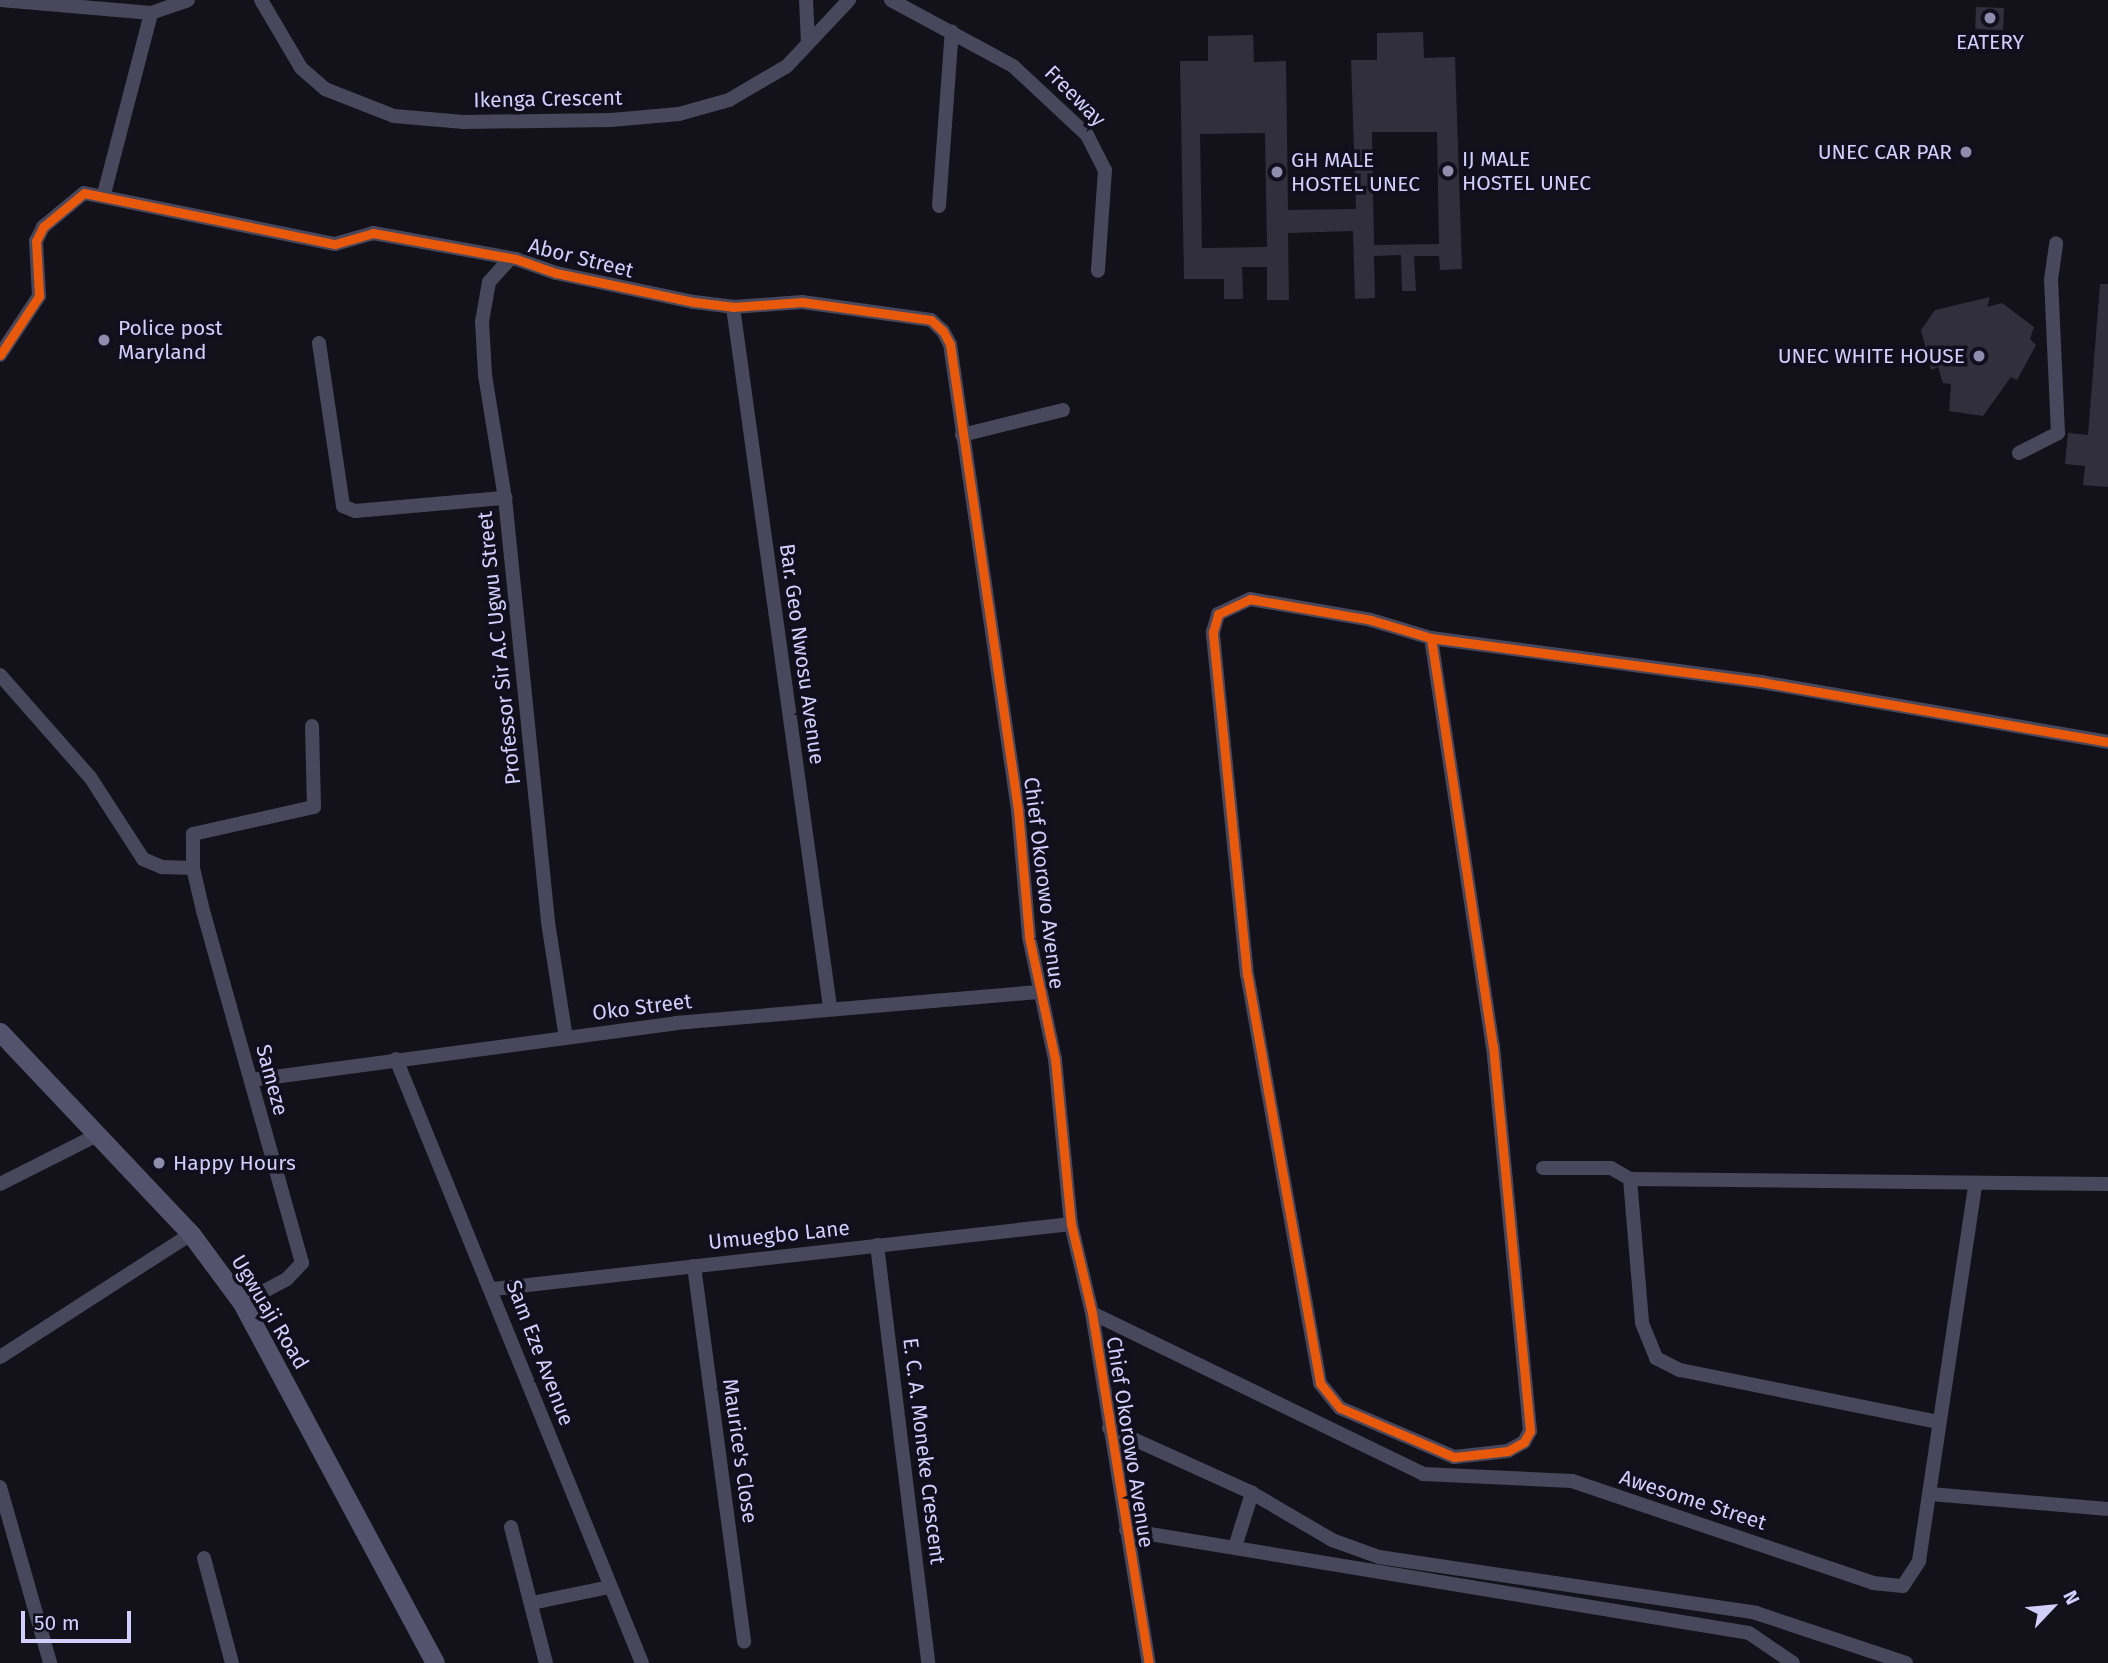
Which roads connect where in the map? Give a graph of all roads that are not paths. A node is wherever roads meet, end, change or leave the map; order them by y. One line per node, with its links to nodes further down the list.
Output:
1 (0, 0): 2 (street)
2 (6, 0): 8 (street)
3 (188, 0): 8 (street)
4 (261, 0): 10 (street, Ikenga Crescent)
5 (806, 0): 10 (street)
6 (849, 0): 10 (street, Ikenga Crescent)
7 (891, 0): 9 (street, Freeway)
8 (151, 13): 11 (street)
9 (953, 31): 12 (street); 15 (street, Freeway)
10 (808, 42)
11 (104, 194): 14 (street, Abor Street); 19 (street)
12 (939, 206)
13 (2056, 243): 22 (street)
14 (508, 261): 16 (street, Abor Street); 23 (street, Professor Sir A.C Ugwu Street)
15 (1098, 271)
16 (733, 307): 17 (street, Abor Street); 30 (street, Bar. Geo Nwosu Avenue)
17 (931, 320): 21 (street, Chief Okorowo Avenue)
18 (318, 343): 23 (street)
19 (0, 355)
20 (1063, 410): 21 (street)
21 (962, 435): 29 (street, Chief Okorowo Avenue)
22 (2019, 453)
23 (505, 498): 32 (street, Professor Sir A.C Ugwu Street)
24 (1431, 638): 24 (street); 27 (street)
25 (0, 675): 28 (street)
26 (312, 726): 28 (street, Sameze)
27 (2108, 742)
28 (193, 868): 34 (street, Sameze)
29 (1039, 992): 30 (street, Oko Street); 41 (street, Chief Okorowo Avenue)
30 (830, 1007): 32 (street, Oko Street)
31 (0, 1031): 35 (main road, Ugwuaji Road)
32 (566, 1038): 33 (street, Oko Street)
33 (396, 1059): 34 (street, Oko Street); 45 (street, Sam Eze Avenue)
34 (251, 1080): 46 (street, Sameze)
35 (99, 1134): 38 (street); 42 (main road, Ugwuaji Road)
36 (1543, 1168): 37 (street)
37 (1630, 1179): 40 (street); 49 (street)
38 (0, 1184)
39 (2108, 1184): 40 (street)
40 (1975, 1185): 49 (street, Awesome Street)
41 (1071, 1224): 43 (street, Umuegbo Lane); 47 (street, Chief Okorowo Avenue)
42 (191, 1234): 46 (main road, Ugwuaji Road); 48 (street)
43 (877, 1245): 44 (street, Umuegbo Lane); 68 (street, E. C. A. Moneke Crescent)
44 (694, 1266): 45 (street, Umuegbo Lane); 61 (street, Maurice's Close)
45 (492, 1289): 59 (street, Sam Eze Avenue)
46 (243, 1303): 65 (main road, Ugwuaji Road)
47 (1092, 1313): 50 (street, Chief Okorowo Avenue); 53 (street, Awesome Street)
48 (0, 1357)
49 (1938, 1422): 53 (street, Awesome Street)
50 (1109, 1428): 52 (street); 56 (street, Chief Okorowo Avenue)
51 (0, 1487): 63 (street)
52 (1252, 1493): 57 (street); 62 (street)
53 (1930, 1494): 54 (street)
54 (2108, 1509)
55 (511, 1527): 60 (street)
56 (1126, 1530): 57 (street); 69 (street, Chief Okorowo Avenue)
57 (1236, 1546): 70 (street)
58 (204, 1558): 64 (street)
59 (608, 1587): 60 (street); 67 (street, Sam Eze Avenue)
60 (532, 1602): 66 (street)
61 (744, 1642)
62 (1903, 1662)
63 (50, 1663)
64 (232, 1663)
65 (435, 1663)
66 (546, 1663)
67 (642, 1663)
68 (928, 1663)
69 (1149, 1663)
70 (1793, 1663)

